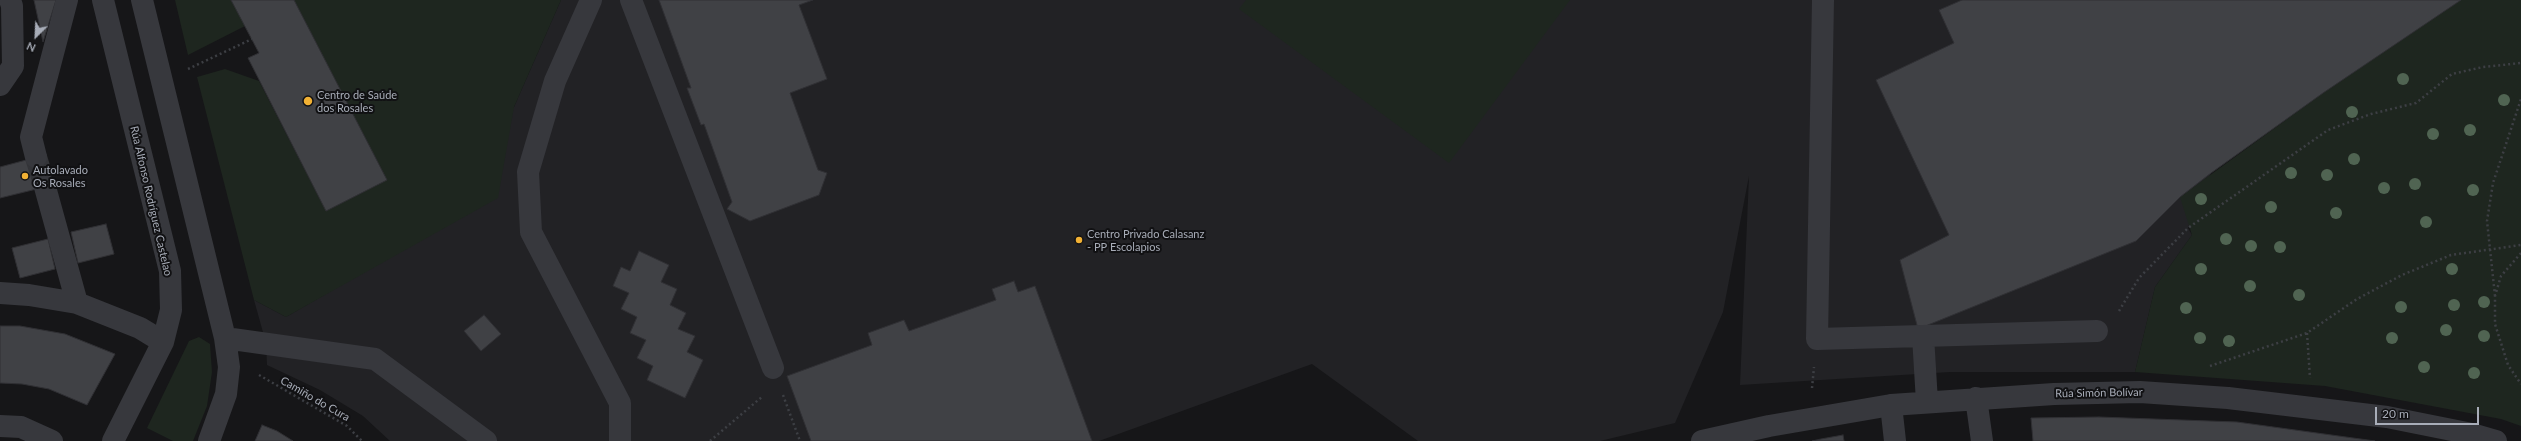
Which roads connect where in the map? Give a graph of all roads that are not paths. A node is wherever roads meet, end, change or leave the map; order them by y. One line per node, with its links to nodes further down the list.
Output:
1 (10, 0): 8 (street)
2 (67, 0): 9 (street)
3 (102, 0): 16 (street, Rúa Alfonso Rodríguez Castelao)
4 (142, 0): 15 (street)
5 (591, 0): 26 (street)
6 (632, 0): 17 (street)
7 (1823, 0): 14 (street)
8 (0, 85)
9 (36, 157)
10 (45, 187): 12 (street)
11 (0, 293): 12 (street)
12 (77, 302): 16 (street)
13 (2098, 331): 14 (street)
14 (1922, 336): 19 (street)
15 (225, 338): 24 (street); 25 (street)
16 (163, 342): 23 (street, Rúa Alfonso Rodríguez Castelao)
17 (776, 375)
18 (1976, 398): 19 (street, Rúa Simón Bolívar); 29 (street); 30 (street, Rúa Simón Bolívar)
19 (1927, 402): 20 (street, Rúa Simón Bolívar)
20 (1891, 405): 27 (street, Rúa Simón Bolívar); 28 (street)
21 (0, 426): 22 (street)
22 (52, 441)
23 (113, 441)
24 (209, 441)
25 (486, 441)
26 (620, 441)
27 (1702, 441)
28 (1895, 441)
29 (1982, 441)
30 (2496, 441)

